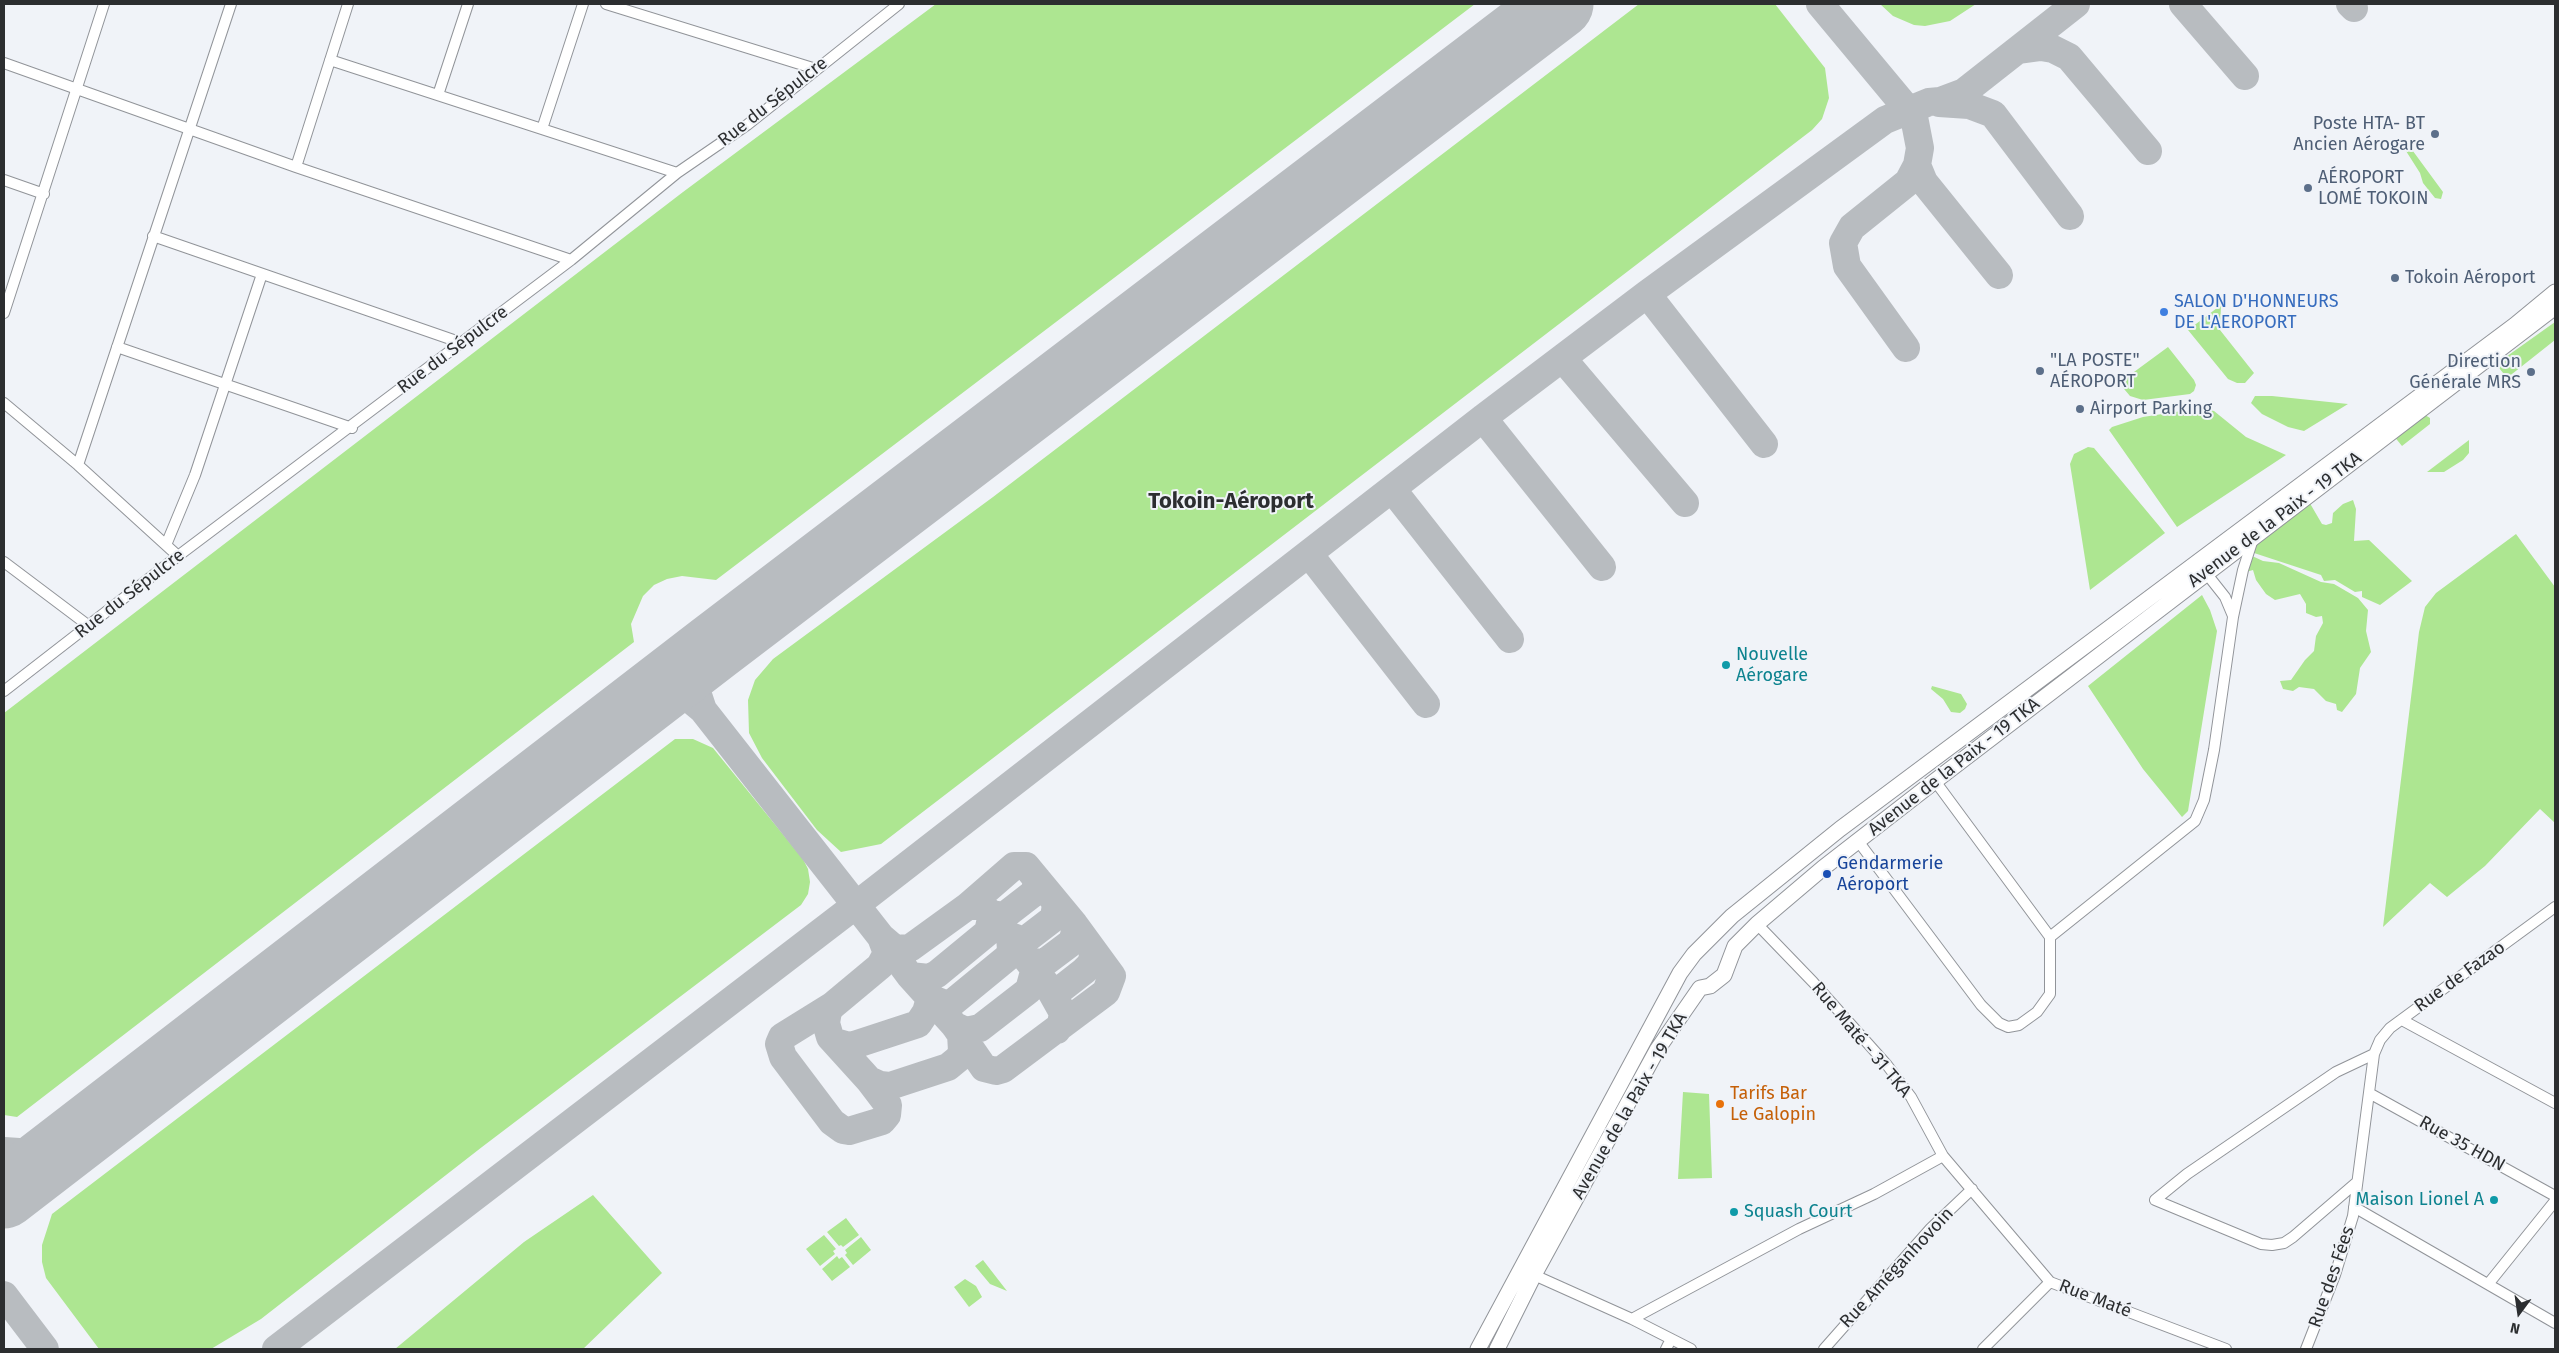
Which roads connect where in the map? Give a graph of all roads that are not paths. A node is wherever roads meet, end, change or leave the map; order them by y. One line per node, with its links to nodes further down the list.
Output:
1 (104, 4): 11 (street)
2 (231, 4): 13 (street)
3 (348, 4): 8 (street)
4 (468, 4): 12 (street)
5 (583, 4): 14 (street)
6 (606, 4): 10 (street)
7 (899, 4): 10 (street, Rue du Sépulcre)
8 (330, 60): 12 (street); 15 (street)
9 (4, 63): 11 (street)
10 (816, 69): 16 (street, Rue du Sépulcre)
11 (78, 89): 13 (street); 18 (street)
12 (438, 95): 14 (street)
13 (188, 128): 15 (street); 19 (street)
14 (542, 129): 16 (street)
15 (296, 167): 20 (street)
16 (678, 173): 20 (street, Rue du Sépulcre)
17 (4, 180): 18 (street)
18 (44, 194): 24 (street)
19 (153, 236): 21 (street); 26 (street)
20 (571, 260): 25 (street, Rue du Sépulcre)
21 (262, 274): 25 (street); 27 (street)
22 (2555, 292): 60 (main road, Avenue de la Paix - 19 TKA)
23 (2555, 307): 31 (main road, Avenue de la Paix - 19 TKA)
24 (4, 313)
25 (462, 343): 29 (street, Rue du Sépulcre)
26 (117, 347): 27 (street); 30 (street)
27 (226, 384): 29 (street); 32 (street)
28 (4, 403): 30 (street)
29 (352, 428): 33 (street, Rue du Sépulcre)
30 (78, 465): 32 (street)
31 (2254, 537): 35 (main road, Avenue de la Paix - 19 TKA); 36 (street)
32 (166, 545): 33 (street)
33 (178, 556): 37 (street, Rue du Sépulcre)
34 (4, 562): 37 (street)
35 (2206, 573): 36 (street); 39 (main road, Avenue de la Paix - 19 TKA)
36 (2233, 617): 43 (street)
37 (90, 626): 38 (street, Rue du Sépulcre)
38 (4, 692)
39 (1934, 781): 40 (main road, Avenue de la Paix - 19 TKA); 43 (street)
40 (1858, 841): 42 (main road, Avenue de la Paix - 19 TKA); 43 (street)
41 (2555, 907): 44 (street, Rue de Fazao)
42 (1757, 924): 48 (street, Rue Maté - 31 TKA); 54 (main road, Avenue de la Paix - 19 TKA)
43 (2050, 937)
44 (2402, 1020): 45 (street, Rue de Fazao); 47 (street)
45 (2374, 1054): 46 (street, Rue des Fées); 49 (street)
46 (2369, 1093): 49 (street, Rue des Fées); 51 (street, Rue 35 HDN)
47 (2555, 1103)
48 (1943, 1156): 50 (street, Rue Maté - 31 TKA); 57 (street)
49 (2358, 1182): 53 (street, Rue des Fées)
50 (1972, 1189): 55 (street, Rue Maté); 64 (street, Rue Améganhovoin)
51 (2555, 1196)
52 (2555, 1201): 56 (street)
53 (2354, 1206): 56 (street); 67 (street, Rue des Fées)
54 (1534, 1275): 57 (street); 61 (main road, Avenue de la Paix - 19 TKA)
55 (2050, 1282): 65 (street); 66 (street, Rue Maté)
56 (2489, 1283): 58 (street)
57 (1632, 1319): 59 (street)
58 (2555, 1323)
59 (1671, 1339): 62 (street); 63 (street)
60 (1478, 1349)
61 (1497, 1349)
62 (1666, 1349)
63 (1691, 1349)
64 (1824, 1349)
65 (1982, 1349)
66 (2226, 1349)
67 (2306, 1349)

